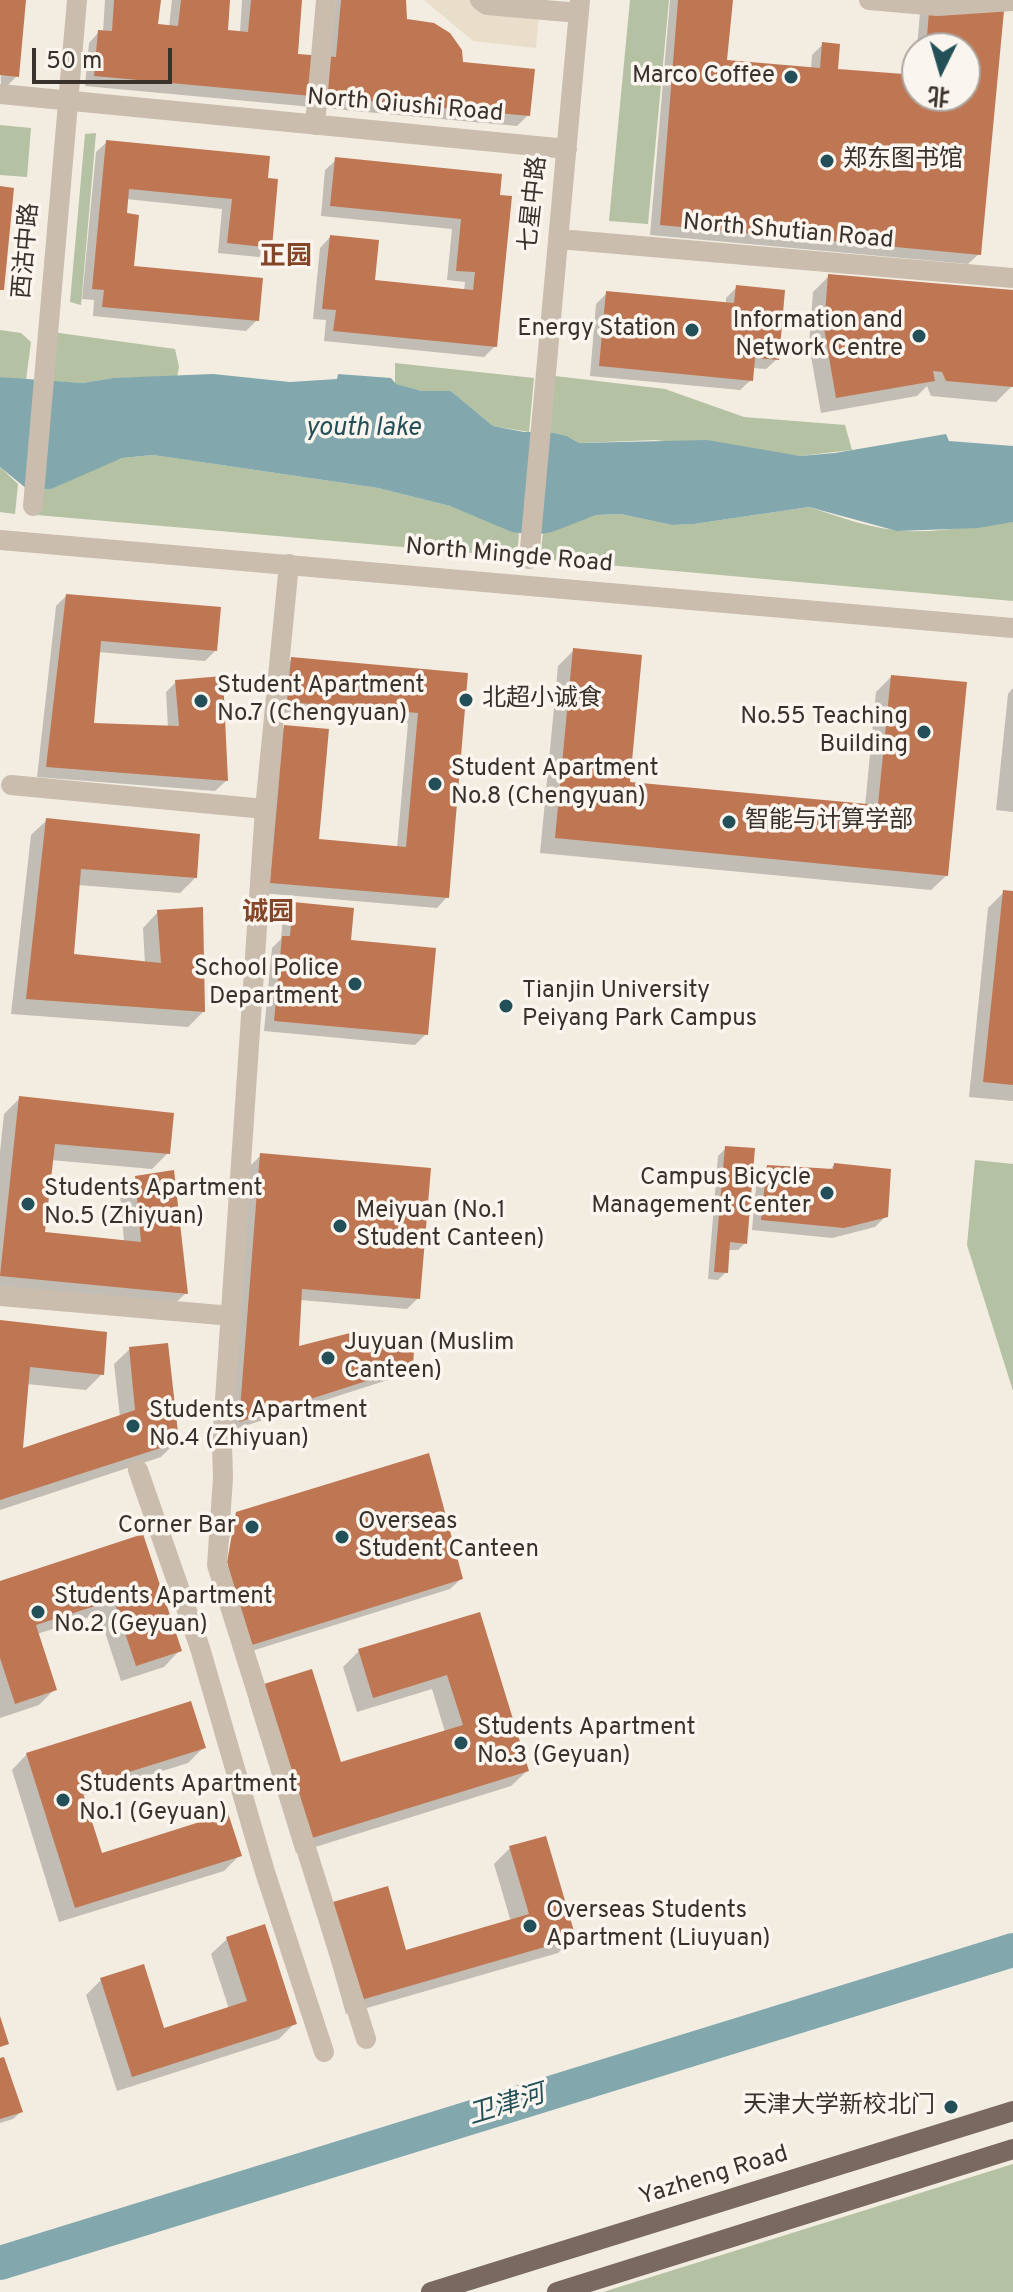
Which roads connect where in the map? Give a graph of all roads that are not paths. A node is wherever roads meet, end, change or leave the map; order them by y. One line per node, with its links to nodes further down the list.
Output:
1 (77, 0): 8 (street, 西沽中路)
2 (326, 0): 9 (street)
3 (480, 0): 6 (street)
4 (869, 0): 5 (street)
5 (1013, 1)
6 (580, 6): 10 (street, 七星中路)
7 (0, 94): 8 (street, North Qiushi Road)
8 (68, 101): 9 (street, North Qiushi Road); 13 (street, 西沽中路)
9 (315, 125): 10 (street, North Qiushi Road)
10 (567, 149): 11 (street, 七星中路)
11 (559, 239): 12 (street, North Shutian Road); 15 (street, 七星中路)
12 (1013, 278)
13 (33, 506)
14 (0, 540): 16 (street, North Mingde Road)
15 (529, 559)
16 (289, 564): 17 (street, North Mingde Road); 19 (street)
17 (1013, 628)
18 (11, 785): 19 (street)
19 (265, 809): 21 (street)
20 (0, 1296): 21 (street)
21 (232, 1316): 23 (street)
22 (138, 1470): 24 (street)
23 (366, 2039)
24 (324, 2052)
25 (1013, 2111): 27 (main road, Yazheng Road)
26 (1013, 2149): 28 (main road)
27 (431, 2292)
28 (557, 2292)

